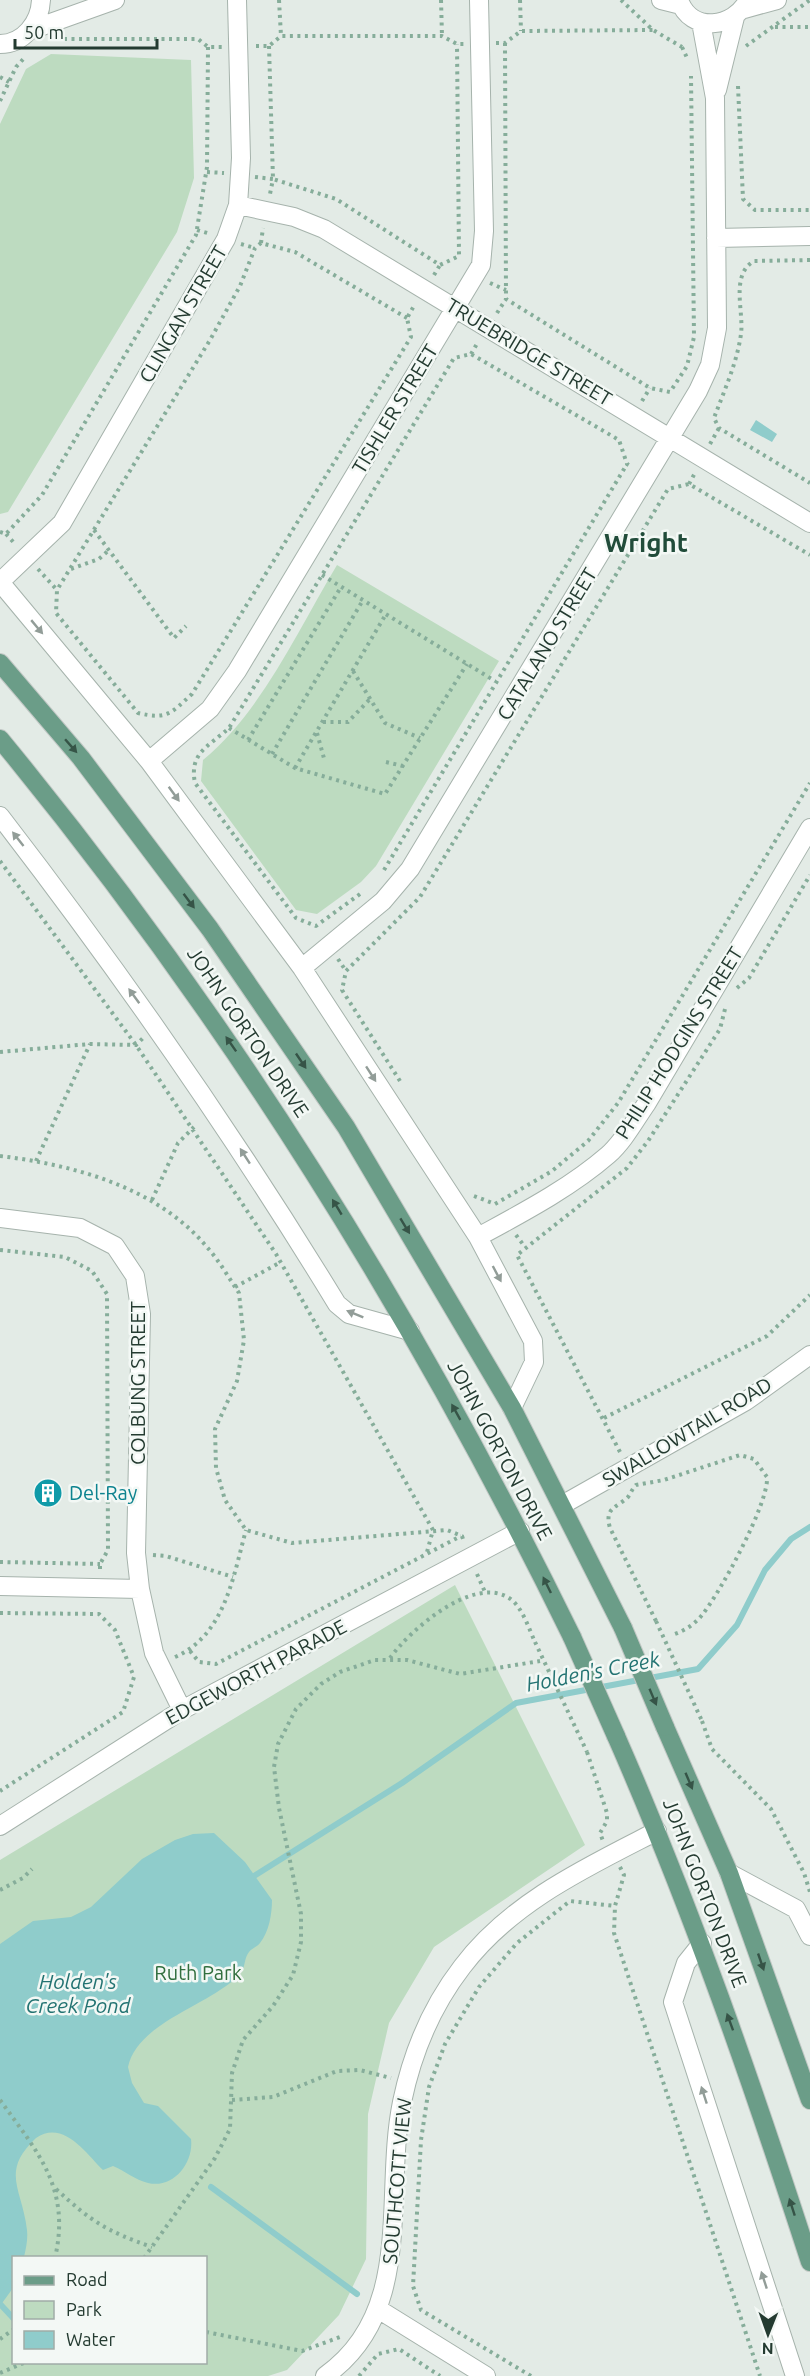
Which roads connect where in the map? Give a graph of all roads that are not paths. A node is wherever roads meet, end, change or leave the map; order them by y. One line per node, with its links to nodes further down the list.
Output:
1 (41, 0): 10 (street)
2 (115, 0): 10 (street)
3 (237, 0): 14 (street, CLINGAN STREET)
4 (479, 0): 17 (street, TISHLER STREET)
5 (661, 0): 7 (street)
6 (777, 0): 8 (street)
7 (680, 2): 9 (street)
8 (742, 9): 9 (street); 13 (street, CATALANO STREET)
9 (701, 22): 13 (street, CATALANO STREET)
10 (26, 41): 11 (street); 12 (street)
11 (0, 44)
12 (0, 58)
13 (715, 98): 16 (street, CATALANO STREET)
14 (238, 205): 17 (street, TRUEBRIDGE STREET); 20 (street, CLINGAN STREET)
15 (810, 236): 16 (street)
16 (716, 238): 18 (street, CATALANO STREET)
17 (455, 308): 18 (street, TRUEBRIDGE STREET); 23 (street, TISHLER STREET)
18 (670, 438): 19 (street, TRUEBRIDGE STREET); 26 (street, CATALANO STREET)
19 (810, 523)
20 (0, 582): 23 (street, JOHN GORTON DRIVE, one-way to 23)
21 (0, 663): 31 (main road, JOHN GORTON DRIVE, one-way to 31)
22 (0, 739): 29 (main road, JOHN GORTON DRIVE, one-way to 22)
23 (149, 761): 26 (street, JOHN GORTON DRIVE, one-way to 26)
24 (0, 816): 29 (street, one-way to 24)
25 (810, 828): 28 (street, PHILIP HODGINS STREET)
26 (302, 968): 28 (street, JOHN GORTON DRIVE, one-way to 28)
27 (0, 1218): 35 (street, COLBUNG STREET)
28 (478, 1237): 31 (street, JOHN GORTON DRIVE, one-way to 31)
29 (410, 1331): 33 (main road, JOHN GORTON DRIVE, one-way to 29)
30 (810, 1355): 32 (street, SWALLOWTAIL ROAD)
31 (512, 1408): 32 (main road, JOHN GORTON DRIVE)
32 (562, 1505): 39 (main road, JOHN GORTON DRIVE, one-way to 39, bridge)
33 (520, 1531): 36 (street, EDGEWORTH PARADE); 38 (main road, JOHN GORTON DRIVE, one-way to 33, bridge)
34 (0, 1586): 35 (street)
35 (140, 1589): 36 (street, COLBUNG STREET)
36 (182, 1710): 37 (street, EDGEWORTH PARADE)
37 (0, 1826)
38 (657, 1831): 41 (main road, JOHN GORTON DRIVE); 44 (street, SOUTHCOTT VIEW)
39 (729, 1874): 40 (street); 42 (main road, JOHN GORTON DRIVE, one-way to 42)
40 (810, 1936)
41 (702, 1943): 43 (main road, JOHN GORTON DRIVE, one-way to 41); 47 (street, one-way to 41)
42 (810, 2100)
43 (810, 2262)
44 (378, 2309): 45 (street, SOUTHCOTT VIEW); 46 (street)
45 (325, 2376)
46 (486, 2376)
47 (795, 2376)

